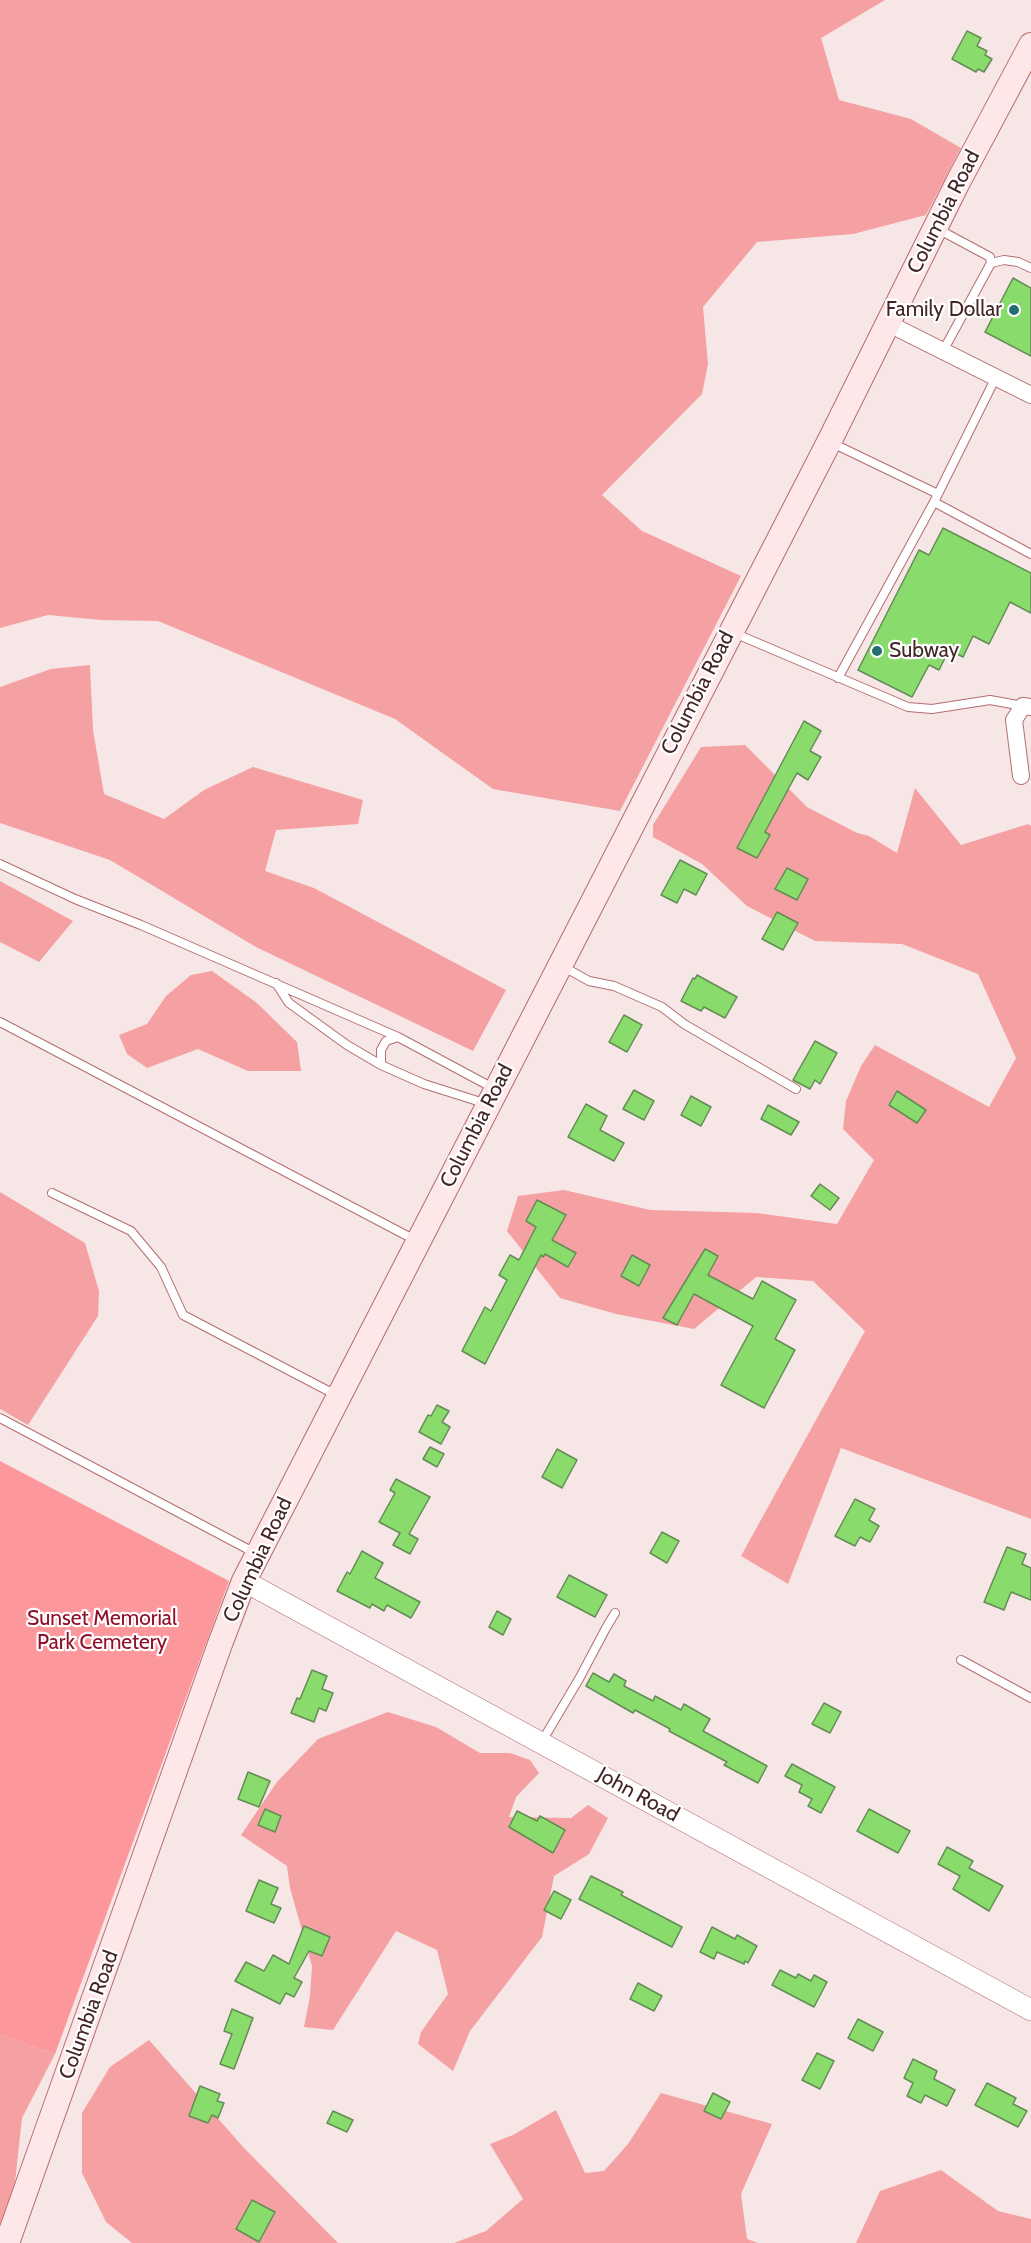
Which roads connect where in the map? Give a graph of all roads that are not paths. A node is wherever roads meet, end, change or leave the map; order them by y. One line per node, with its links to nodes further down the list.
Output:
1 (1029, 55): 2 (main road, Columbia Road)
2 (935, 228): 3 (lane); 5 (main road, Columbia Road)
3 (991, 263): 4 (lane); 6 (lane)
4 (1031, 268)
5 (887, 323): 6 (street); 9 (main road, Columbia Road)
6 (943, 351): 7 (street)
7 (996, 377): 8 (street); 10 (lane)
8 (1031, 394)
9 (829, 442): 10 (lane); 12 (main road, Columbia Road)
10 (936, 498): 11 (lane); 13 (lane)
11 (1031, 554)
12 (730, 631): 13 (lane); 17 (main road, Columbia Road)
13 (838, 678): 14 (lane)
14 (1027, 707): 15 (street)
15 (1021, 776)
16 (0, 864): 18 (lane)
17 (559, 964): 22 (lane); 23 (main road, Columbia Road)
18 (276, 983): 20 (lane); 21 (lane)
19 (0, 1022): 25 (lane)
20 (398, 1037): 21 (lane); 23 (lane)
21 (381, 1065): 23 (lane)
22 (796, 1089)
23 (492, 1097): 25 (main road, Columbia Road)
24 (52, 1192): 26 (lane)
25 (417, 1241): 26 (main road, Columbia Road)
26 (338, 1396): 28 (main road, Columbia Road)
27 (0, 1418): 28 (lane)
28 (257, 1555): 29 (main road, Columbia Road)
29 (244, 1581): 33 (street, John Road); 35 (main road, Columbia Road)
30 (615, 1613): 33 (lane)
31 (961, 1660): 32 (lane)
32 (1031, 1698)
33 (541, 1743): 34 (street, John Road)
34 (1031, 2010)
35 (7, 2243)

